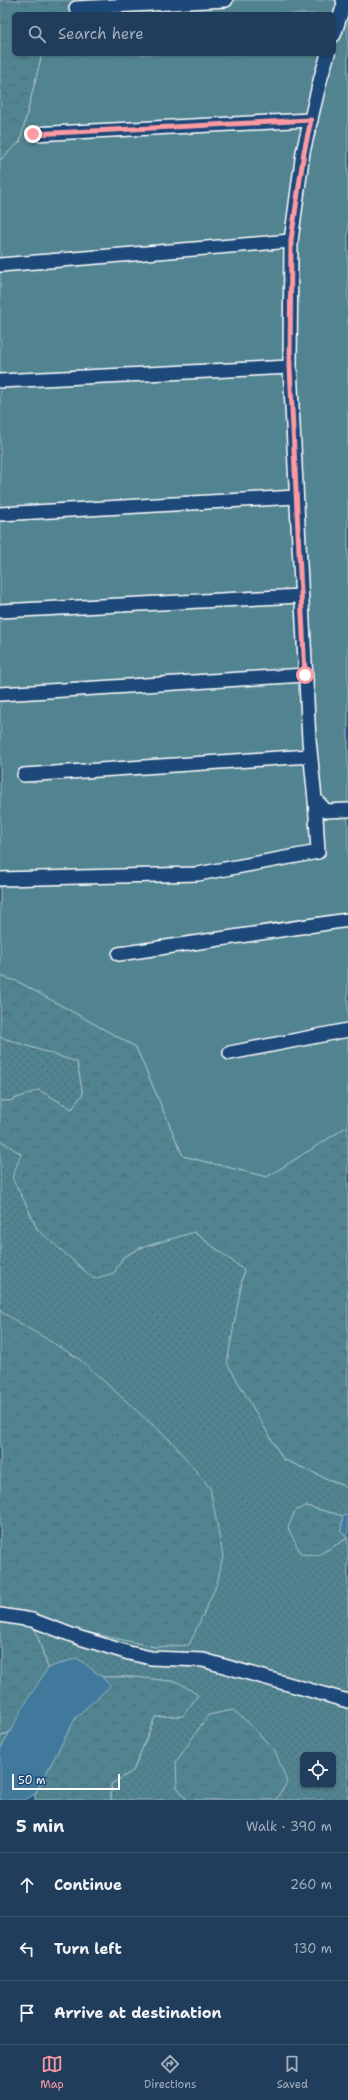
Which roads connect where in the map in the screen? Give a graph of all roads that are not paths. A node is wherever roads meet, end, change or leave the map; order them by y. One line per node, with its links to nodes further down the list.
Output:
1 (226, 0): 3 (street)
2 (345, 2): 4 (street)
3 (76, 8)
4 (336, 29)
5 (327, 56): 6 (street)
6 (311, 120): 7 (street); 8 (street)
7 (33, 134)
8 (291, 240): 9 (street); 10 (street)
9 (0, 265)
10 (290, 367): 11 (street); 12 (street)
11 (0, 381)
12 (295, 496): 13 (street); 14 (street)
13 (0, 514)
14 (301, 596): 15 (street); 16 (street)
15 (0, 611)
16 (305, 675): 17 (street); 18 (street)
17 (0, 694)
18 (310, 756): 19 (street); 20 (street)
19 (24, 775)
20 (315, 799): 21 (street); 22 (street)
21 (348, 810)
22 (0, 879)
23 (348, 920): 24 (street)
24 (119, 954)
25 (348, 1030): 26 (street)
26 (230, 1053)
27 (0, 1615): 28 (street)
28 (348, 1701)

